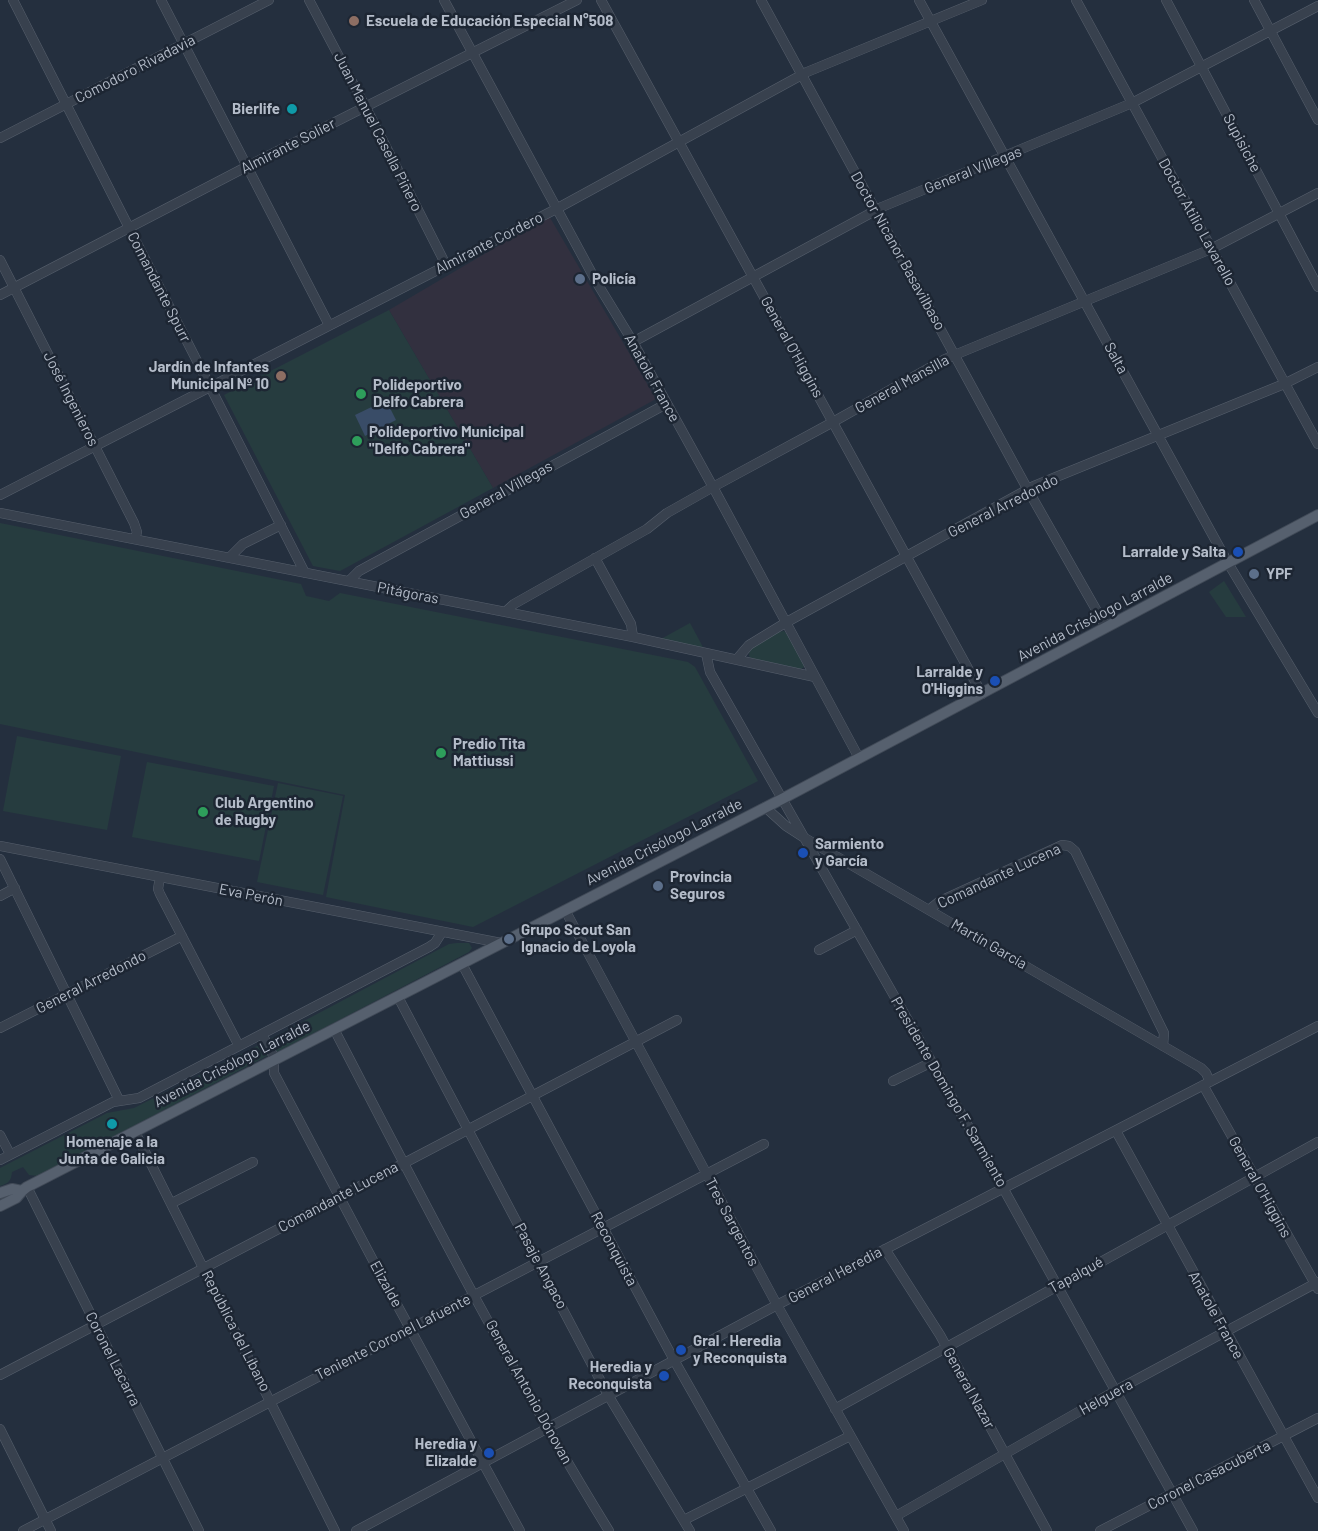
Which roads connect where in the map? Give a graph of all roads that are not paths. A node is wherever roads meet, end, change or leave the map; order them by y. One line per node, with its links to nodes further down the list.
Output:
1 (13, 0): 22 (street, Comandante Spurr)
2 (161, 0): 17 (street)
3 (269, 0): 17 (street, Comodoro Rivadavia)
4 (309, 0): 23 (street, Juan Manuel Casella Piñero)
5 (444, 0): 18 (street, Anatole France)
6 (577, 0): 18 (street, Almirante Solier)
7 (601, 0): 26 (street, General O'Higgins)
8 (761, 0): 20 (street, Doctor Nicanor Basavilbaso)
9 (919, 0): 15 (street, Salta)
10 (982, 0): 15 (street, Almirante Cordero)
11 (1076, 0): 21 (street, Doctor Atilio Lavarello)
12 (1166, 0): 19 (street, Supisiche)
13 (1254, 0): 16 (street)
14 (1318, 6): 16 (street, General Villegas)
15 (931, 21): 20 (street, Almirante Cordero); 27 (street, Salta)
16 (1270, 31): 19 (street, General Villegas); 24 (street)
17 (183, 44): 22 (street, Comodoro Rivadavia); 28 (street)
18 (473, 53): 23 (street, Almirante Solier); 30 (street, Anatole France)
19 (1202, 67): 21 (street, General Villegas); 32 (street, Supisiche)
20 (801, 75): 26 (street, Almirante Cordero); 31 (street, Doctor Nicanor Basavilbaso)
21 (1132, 103): 27 (street, General Villegas); 34 (street, Doctor Atilio Lavarello)
22 (67, 104): 25 (street, Comodoro Rivadavia); 33 (street, Comandante Spurr)
23 (365, 106): 28 (street, Almirante Solier); 36 (street, Juan Manuel Casella Piñero)
24 (1318, 120)
25 (0, 138)
26 (679, 141): 30 (street, Almirante Cordero); 37 (street, General O'Higgins)
27 (1005, 157): 31 (street, General Villegas); 41 (street, Salta)
28 (246, 166): 33 (street, Almirante Solier); 42 (street)
29 (1318, 193): 32 (street, General Mansilla)
30 (558, 208): 36 (street, Almirante Cordero); 43 (street, Anatole France)
31 (876, 210): 37 (street, General Villegas); 44 (street, Doctor Nicanor Basavilbaso)
32 (1279, 213): 34 (street, General Mansilla); 38 (street, Supisiche)
33 (129, 227): 39 (street, Almirante Solier); 47 (street, Comandante Spurr)
34 (1212, 249): 41 (street, General Mansilla); 46 (street, Doctor Atilio Lavarello)
35 (0, 260): 39 (street, José Ingenieros)
36 (446, 265): 42 (street, Almirante Cordero)
37 (753, 276): 43 (street, General Villegas); 49 (street, General O'Higgins)
38 (1318, 287)
39 (14, 288): 40 (street, Almirante Solier); 52 (street, José Ingenieros)
40 (0, 295)
41 (1084, 300): 44 (street, General Mansilla); 50 (street, Salta)
42 (329, 326): 47 (street, Almirante Cordero)
43 (633, 342): 48 (street, Anatole France)
44 (955, 354): 49 (street, General Mansilla); 54 (street, Doctor Nicanor Basavilbaso)
45 (1318, 366): 46 (street, General Arredondo)
46 (1284, 384): 50 (street, General Arredondo); 51 (street, Doctor Atilio Lavarello)
47 (211, 387): 52 (street, Almirante Cordero); 58 (street, Comandante Spurr)
48 (666, 404): 53 (street, Anatole France); 65 (street, General Villegas)
49 (833, 422): 53 (street, General Mansilla); 60 (street, General O'Higgins)
50 (1158, 436): 54 (street, General Arredondo); 63 (street, Salta)
51 (1318, 444)
52 (95, 445): 55 (street, Almirante Cordero); 59 (street, José Ingenieros)
53 (713, 487): 62 (street, General Mansilla); 67 (street, Anatole France)
54 (1028, 490): 60 (street, General Arredondo); 68 (street, Doctor Nicanor Basavilbaso)
55 (0, 495)
56 (0, 513): 59 (street, Pitágoras)
57 (1318, 515): 63 (main road, Avenida Crisólogo Larralde)
58 (281, 525): 61 (street); 64 (street, Comandante Spurr)
59 (135, 539): 61 (street, Pitágoras)
60 (908, 556): 67 (street, General Arredondo); 73 (street, General O'Higgins)
61 (228, 558): 64 (street, Pitágoras)
62 (595, 558): 66 (street, General Mansilla); 69 (street)
63 (1228, 563): 68 (main road, Avenida Crisólogo Larralde); 74 (street, Salta)
64 (305, 573): 65 (street, Pitágoras)
65 (349, 581): 66 (street, Pitágoras)
66 (505, 612): 69 (street, Pitágoras)
67 (785, 623): 71 (street, General Arredondo); 72 (street, Anatole France)
68 (1106, 627): 73 (main road, Avenida Crisólogo Larralde)
69 (633, 638): 70 (street, Pitágoras)
70 (706, 653): 71 (street, Pitágoras); 76 (street, Presidente Domingo F. Sarmiento)
71 (737, 659): 72 (street, Pitágoras)
72 (815, 676): 75 (street, Anatole France)
73 (982, 694): 75 (main road, Avenida Crisólogo Larralde)
74 (1318, 713)
75 (859, 758): 76 (main road, Avenida Crisólogo Larralde)
76 (780, 796): 77 (main road, Avenida Crisólogo Larralde); 78 (street, Presidente Domingo F. Sarmiento)
77 (765, 807): 78 (street, Martín García); 85 (main road, Avenida Crisólogo Larralde)
78 (803, 837): 84 (street, Martín García); 86 (street, Presidente Domingo F. Sarmiento)
79 (0, 846): 81 (street, Eva Perón)
80 (0, 859): 82 (street)
81 (160, 877): 87 (street, Eva Perón); 88 (street)
82 (15, 888): 83 (street); 92 (street)
83 (0, 896)
84 (930, 909): 101 (street, Martín García); 101 (street, Comandante Lucena)
85 (565, 910): 89 (main road, Avenida Crisólogo Larralde); 99 (street, Tres Sargentos)
86 (857, 930): 90 (street); 103 (street, Presidente Domingo F. Sarmiento)
87 (442, 932): 89 (street, Eva Perón); 98 (street)
88 (182, 936): 92 (street, General Arredondo); 100 (street)
89 (501, 944): 91 (main road, Avenida Crisólogo Larralde)
90 (819, 950)
91 (462, 964): 93 (main road, Avenida Crisólogo Larralde); 106 (street, Reconquista)
92 (67, 993): 96 (street, General Arredondo); 107 (street)
93 (398, 997): 97 (main road, Avenida Crisólogo Larralde); 108 (street, Pasaje Angaco)
94 (677, 1020): 99 (street, Comandante Lucena)
95 (1318, 1026): 105 (street, General Heredia)
96 (0, 1028)
97 (334, 1029): 102 (main road, Avenida Crisólogo Larralde); 117 (street, General Antonio Dónovan)
98 (262, 1034): 100 (street); 102 (street, Elizalde)
99 (636, 1043): 106 (street, Comandante Lucena); 118 (street, Tres Sargentos)
100 (239, 1046): 107 (street)
101 (1163, 1046): 105 (street, Martín García)
102 (273, 1061): 110 (main road, Avenida Crisólogo Larralde); 123 (street, Elizalde)
103 (932, 1062): 104 (street); 120 (street, Presidente Domingo F. Sarmiento)
104 (893, 1081)
105 (1206, 1083): 109 (street, General Heredia); 119 (street, General O'Higgins)
106 (533, 1096): 108 (street, Comandante Lucena); 127 (street, Reconquista)
107 (119, 1101): 114 (street)
108 (469, 1130): 117 (street, Comandante Lucena); 129 (street, Pasaje Angaco)
109 (1116, 1131): 120 (street, General Heredia); 126 (street, Anatole France)
110 (135, 1132): 121 (main road, Avenida Crisólogo Larralde); 124 (street, República del Líbano)
111 (0, 1135): 114 (street)
112 (1318, 1142): 119 (street, Tapalqué)
113 (764, 1144): 118 (street, Teniente Coronel Lafuente)
114 (10, 1154): 115 (street)
115 (0, 1160)
116 (253, 1162): 124 (street)
117 (404, 1163): 123 (street, Comandante Lucena); 133 (street, General Antonio Dónovan)
118 (706, 1174): 127 (street, Teniente Coronel Lafuente); 134 (street, Tres Sargentos)
119 (1254, 1177): 126 (street, Tapalqué); 131 (street, General O'Higgins)
120 (1003, 1188): 128 (street, General Heredia); 132 (street, Presidente Domingo F. Sarmiento)
121 (25, 1189): 122 (main road, Avenida Crisólogo Larralde); 125 (main road, Avenida Crisólogo Larralde); 135 (street, Coronel Lacarra)
122 (0, 1193)
123 (339, 1196): 130 (street, Comandante Lucena); 136 (street, Elizalde)
124 (172, 1203): 130 (street, República del Líbano)
125 (0, 1206)
126 (1167, 1225): 132 (street, Tapalqué); 137 (street, Anatole France)
127 (604, 1229): 129 (street, Teniente Coronel Lafuente); 139 (street, Reconquista)
128 (885, 1249): 134 (street, General Heredia); 138 (street, General Nazar)
129 (539, 1262): 133 (street, Teniente Coronel Lafuente); 142 (street, Pasaje Angaco)
130 (204, 1269): 135 (street, Comandante Lucena); 143 (street, República del Líbano)
131 (1317, 1285): 137 (street, Helguera)
132 (1058, 1286): 138 (street, Tapalqué); 141 (street, Presidente Domingo F. Sarmiento)
133 (475, 1295): 136 (street, Teniente Coronel Lafuente); 146 (street, General Antonio Dónovan)
134 (777, 1305): 139 (street, General Heredia); 144 (street, Tres Sargentos)
135 (95, 1325): 140 (street, Comandante Lucena); 151 (street, Coronel Lacarra)
136 (410, 1328): 143 (street, Teniente Coronel Lafuente); 152 (street, Elizalde)
137 (1226, 1331): 141 (street, Helguera); 149 (street, Anatole France)
138 (946, 1347): 144 (street, Tapalqué); 150 (street, General Nazar)
139 (674, 1360): 142 (street, General Heredia); 153 (street, Reconquista)
140 (0, 1375)
141 (1115, 1391): 150 (street, Helguera); 154 (street, Presidente Domingo F. Sarmiento)
142 (608, 1395): 146 (street, General Heredia); 158 (street, Pasaje Angaco)
143 (271, 1401): 151 (street, Teniente Coronel Lafuente); 162 (street, República del Líbano)
144 (835, 1409): 148 (street, Tres Sargentos)
145 (1318, 1418): 149 (street, Coronel Casacuberta)
146 (547, 1428): 152 (street, General Heredia); 165 (street, General Antonio Dónovan)
147 (0, 1430): 157 (street)
148 (850, 1436): 153 (street); 156 (street, Tres Sargentos)
149 (1282, 1436): 154 (street, Coronel Casacuberta); 155 (street, Anatole France)
150 (1004, 1453): 156 (street, Helguera); 169 (street, General Nazar)
151 (162, 1457): 157 (street, Teniente Coronel Lafuente); 161 (street, Coronel Lacarra)
152 (484, 1464): 163 (street, General Heredia); 164 (street, Elizalde)
153 (746, 1488): 158 (street); 167 (street, Reconquista)
154 (1172, 1494): 170 (street, Coronel Casacuberta); 171 (street, Presidente Domingo F. Sarmiento)
155 (1318, 1498)
156 (896, 1516): 168 (street, Tres Sargentos)
157 (45, 1520): 159 (street, Teniente Coronel Lafuente); 160 (street)
158 (684, 1520): 166 (street, Pasaje Angaco)
159 (23, 1531)
160 (51, 1531)
161 (199, 1531)
162 (335, 1531)
163 (356, 1531)
164 (520, 1531)
165 (609, 1531)
166 (690, 1531)
167 (771, 1531)
168 (904, 1531)
169 (1047, 1531)
170 (1100, 1531)
171 (1193, 1531)

